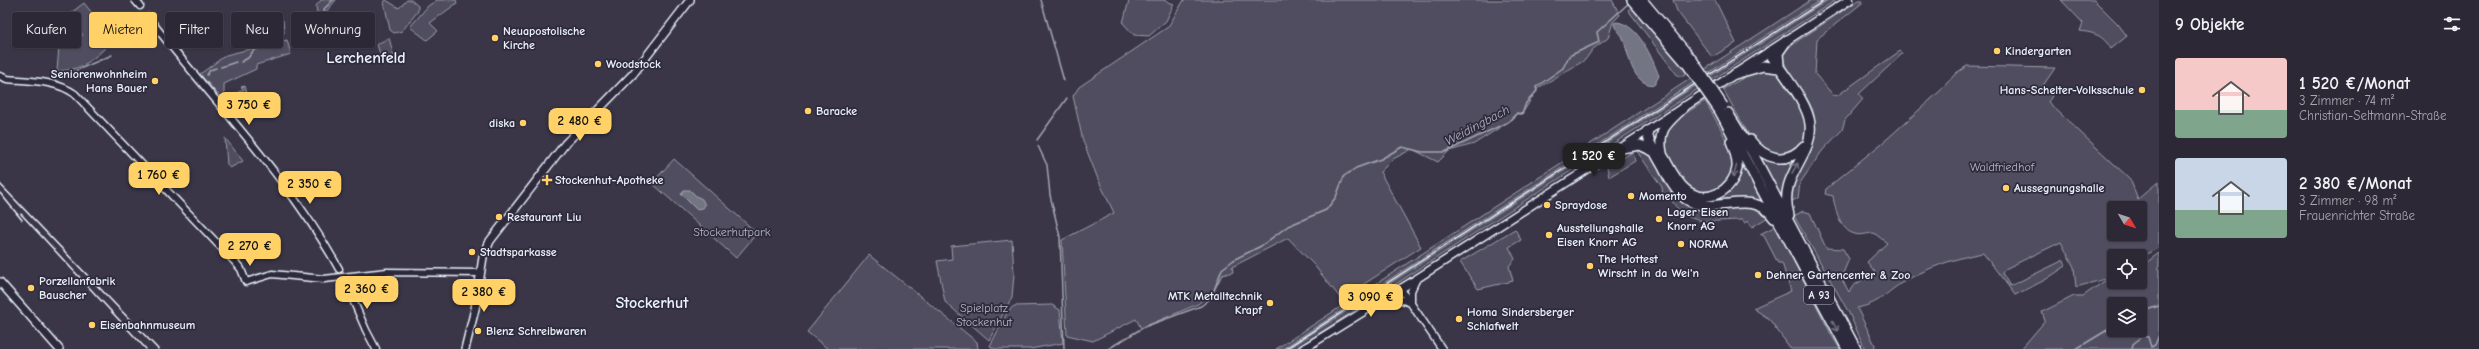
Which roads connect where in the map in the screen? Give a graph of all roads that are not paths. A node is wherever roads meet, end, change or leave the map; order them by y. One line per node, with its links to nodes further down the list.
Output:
1 (135, 0): 5 (street)
2 (690, 0): 21 (main road)
3 (1849, 0): 7 (main road)
4 (1639, 2): 13 (highway, A 93, bridge)
5 (140, 6)
6 (157, 28): 20 (street)
7 (1787, 40): 8 (main road); 9 (highway)
8 (1769, 52): 9 (highway); 10 (main road)
9 (1779, 68): 10 (highway); 15 (highway)
10 (1735, 74): 12 (main road)
11 (0, 76): 22 (street)
12 (1684, 107): 14 (main road); 17 (highway)
13 (1724, 112): 15 (highway); 17 (highway, one-way to 17); 18 (highway, A 93)
14 (1647, 131): 16 (main road); 17 (highway)
15 (1809, 140): 19 (highway, one-way to 15)
16 (1621, 148): 17 (highway); 23 (main road)
17 (1658, 152): 18 (highway)
18 (1773, 207): 19 (highway, A 93); 19 (highway)
19 (1789, 229): 33 (highway, A 93, one-way to 33); 34 (highway, A 93)
20 (339, 269)
21 (480, 273): 22 (street); 30 (main road)
22 (343, 277): 29 (street)
23 (1416, 280): 25 (main road); 27 (street)
24 (0, 282): 28 (main road)
25 (1401, 289): 26 (main road); 27 (street)
26 (1386, 299): 27 (street); 31 (main road)
27 (1411, 303): 32 (street)
28 (59, 349)
29 (376, 349)
30 (465, 349)
31 (1303, 349)
32 (1442, 349)
33 (1847, 349)
34 (1856, 349)

